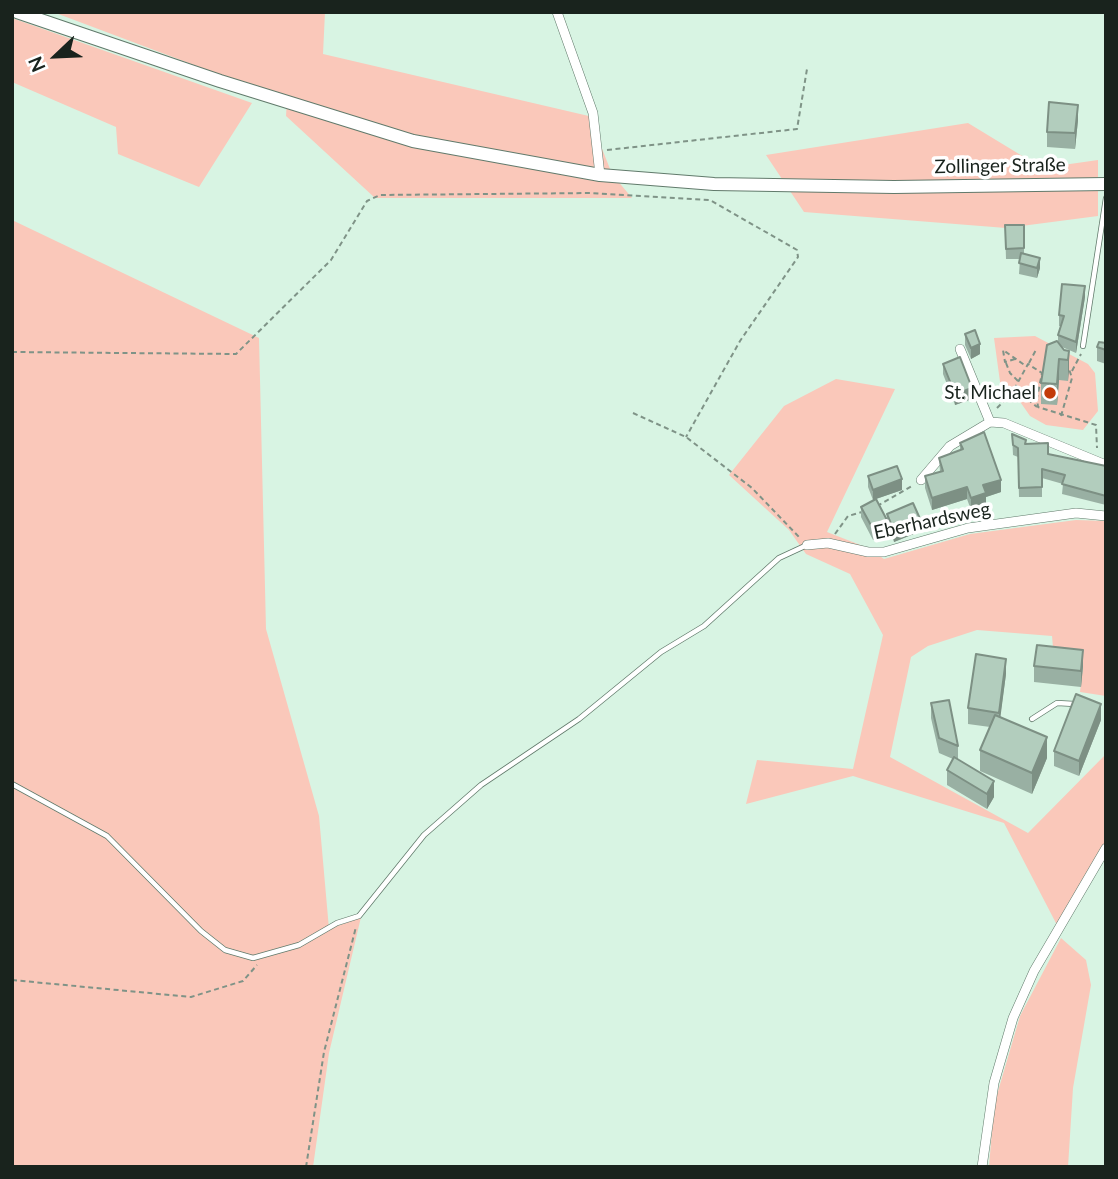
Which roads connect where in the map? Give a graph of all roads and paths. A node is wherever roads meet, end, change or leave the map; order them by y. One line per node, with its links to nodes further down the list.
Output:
1 (17, 12): 5 (main road, Zollinger Straße)
2 (557, 12): 4 (street)
3 (807, 69): 4 (path)
4 (599, 151): 5 (street)
5 (600, 175): 6 (main road, Zollinger Straße)
6 (1106, 184)
7 (1106, 198): 8 (lane)
8 (1083, 346): 16 (path)
9 (1037, 348): 14 (path)
10 (960, 349): 23 (street)
11 (12, 352): 24 (path)
12 (1015, 359): 13 (path); 13 (path); 14 (path)
13 (1005, 362): 17 (path)
14 (1028, 365): 17 (path); 19 (path)
15 (1065, 366): 16 (path)
16 (1071, 371): 22 (path)
17 (1018, 382): 18 (path)
18 (1015, 388): 19 (path); 20 (path)
19 (1038, 407): 22 (path)
20 (995, 411)
21 (633, 413): 24 (path)
22 (1061, 416): 25 (path)
23 (990, 422): 25 (street); 26 (street)
24 (686, 437): 29 (path)
25 (1102, 464)
26 (921, 480): 28 (path)
27 (1106, 516): 28 (street, Eberhardsweg)
28 (828, 543): 29 (street, Eberhardsweg)
29 (807, 545): 34 (lane)
30 (1081, 706): 31 (lane)
31 (1032, 719)
32 (12, 783): 35 (lane)
33 (1105, 854): 38 (street)
34 (359, 916): 35 (lane); 37 (path)
35 (267, 954): 36 (path)
36 (12, 980)
37 (306, 1167)
38 (982, 1167)

